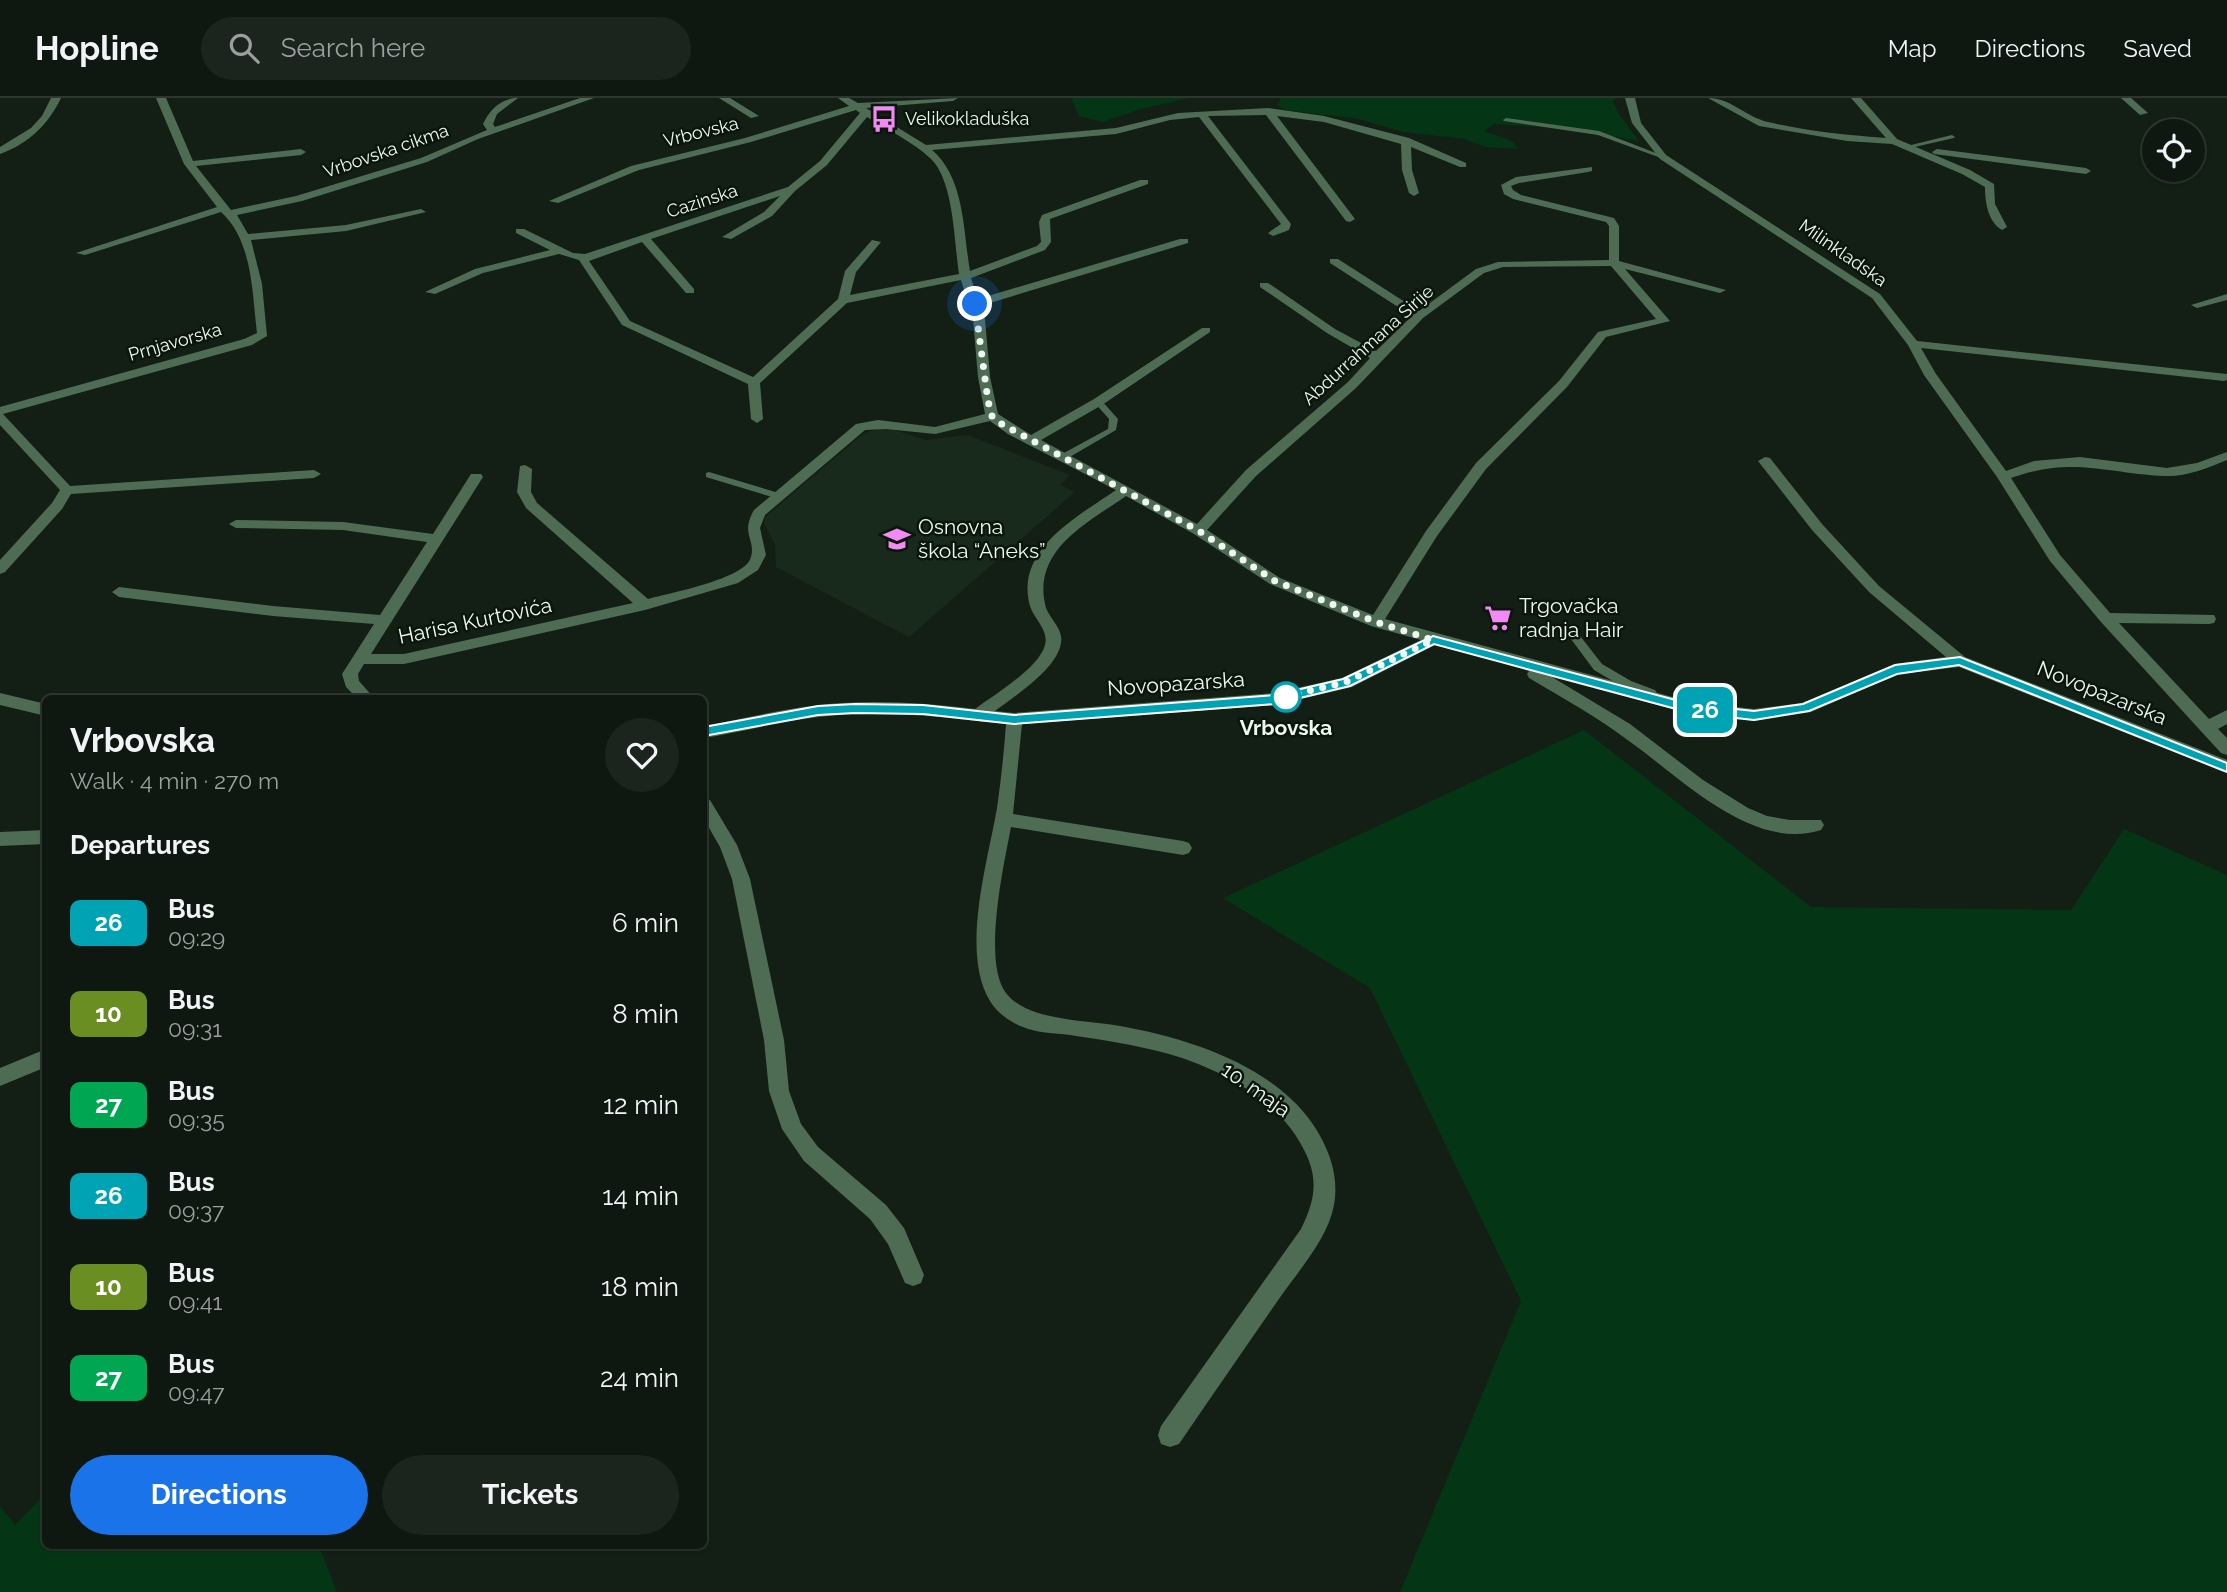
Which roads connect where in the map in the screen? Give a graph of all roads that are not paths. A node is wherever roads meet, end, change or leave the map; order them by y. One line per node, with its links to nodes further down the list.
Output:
1 (56, 98): 24 (street)
2 (161, 98): 27 (street, Prnjavorska)
3 (513, 98): 18 (street)
4 (589, 98): 18 (street, Vrbovska cikma)
5 (724, 98): 16 (street)
6 (843, 98): 12 (street)
7 (953, 98): 12 (street, Vrbovska)
8 (1630, 98): 26 (street, Milinkladska)
9 (1856, 98): 21 (street)
10 (2126, 98): 14 (street)
11 (1716, 99): 21 (street)
12 (863, 109): 22 (street); 32 (street, Cazinska); 34 (street, Vrbovska)
13 (1269, 111): 15 (street); 20 (street); 37 (street)
14 (2143, 113)
15 (1202, 114): 22 (street); 40 (street)
16 (754, 116)
17 (1506, 120): 26 (lane)
18 (493, 131): 35 (street, Vrbovska cikma)
19 (1952, 136): 23 (lane)
20 (1406, 140): 28 (street); 33 (street)
21 (1894, 141): 23 (street)
22 (924, 148): 51 (street)
23 (1915, 148): 30 (street); 38 (street)
24 (0, 150)
25 (301, 152): 27 (street)
26 (1664, 157): 62 (street, Milinkladska)
27 (189, 164): 35 (street, Prnjavorska)
28 (1463, 165)
29 (1588, 169): 50 (street)
30 (2086, 171)
31 (1144, 182): 51 (street)
32 (792, 189): 42 (street); 43 (street, Cazinska)
33 (1414, 193)
34 (554, 201)
35 (227, 210): 41 (street, Prnjavorska); 47 (street, Vrbovska cikma)
36 (421, 212): 41 (street)
37 (1350, 219)
38 (2002, 227)
39 (520, 231): 46 (street)
40 (1273, 233)
41 (247, 237): 67 (street, Prnjavorska)
42 (727, 237)
43 (644, 238): 48 (street, Cazinska); 54 (street)
44 (1184, 241): 58 (street)
45 (876, 242): 57 (street)
46 (558, 251): 48 (street); 55 (street)
47 (81, 253)
48 (586, 257): 65 (street)
49 (1334, 261): 60 (street)
50 (1614, 263): 53 (street, Abdurrahmana Sirije); 60 (street, Abdurrahmana Sirije); 92 (street)
51 (965, 276): 57 (street); 58 (street)
52 (1264, 285): 63 (street)
53 (1720, 290)
54 (690, 291)
55 (431, 292)
56 (2227, 297): 59 (street)
57 (843, 300): 65 (street)
58 (975, 304): 68 (street)
59 (2197, 305)
60 (1419, 316): 63 (street, Abdurrahmana Sirije)
61 (1206, 330): 66 (street)
62 (1913, 344): 64 (street); 78 (street, Milinkladska)
63 (1377, 356): 84 (street, Abdurrahmana Sirije)
64 (2224, 377)
65 (754, 382): 70 (street)
66 (1098, 402): 71 (street); 72 (lane)
67 (0, 411)
68 (992, 416): 71 (street); 82 (street, Harisa Kurtovića)
69 (0, 417): 80 (street)
70 (757, 419)
71 (1031, 440): 72 (street)
72 (1065, 456): 81 (street)
73 (2225, 456): 78 (street)
74 (1765, 461): 96 (street, Novopazarska)
75 (524, 469): 88 (street)
76 (314, 474): 80 (street)
77 (709, 475): 82 (lane)
78 (2003, 476): 89 (street, Milinkladska)
79 (476, 477): 85 (street, Harisa Kurtovića)
80 (67, 490): 86 (street)
81 (1126, 490): 84 (street); 102 (street)
82 (779, 496): 88 (street, Harisa Kurtovića)
83 (236, 524): 85 (street)
84 (1199, 531): 92 (street)
85 (438, 539): 90 (street, Harisa Kurtovića)
86 (0, 569)
87 (119, 592): 90 (street)
88 (645, 605): 95 (street, Harisa Kurtovića)
89 (2106, 618): 91 (street); 105 (street, Milinkladska)
90 (385, 620): 95 (street, Harisa Kurtovića)
91 (2209, 620)
92 (1376, 622): 94 (street)
93 (1573, 635): 100 (lane)
94 (1433, 640): 97 (street, Novopazarska); 104 (street, Novopazarska)
95 (359, 659): 98 (street)
96 (1960, 661): 100 (street, Novopazarska); 108 (street, Novopazarska)
97 (1517, 663): 100 (street, Novopazarska); 111 (street)
98 (363, 695)
99 (0, 699): 101 (street)
100 (1691, 708)
101 (42, 709)
102 (978, 715): 104 (street, Novopazarska); 106 (street, Novopazarska)
103 (2227, 716): 105 (street)
104 (1014, 719): 110 (street, 10. maja)
105 (2209, 727): 107 (street, Milinkladska)
106 (707, 731)
107 (2227, 748)
108 (2227, 767)
109 (707, 810): 117 (street)
110 (1004, 818): 114 (street); 118 (street, 10. maja)
111 (1815, 825)
112 (42, 837): 113 (street)
113 (0, 839)
114 (1184, 848)
115 (42, 1060): 116 (street)
116 (0, 1077)
117 (913, 1275)
118 (1170, 1435)

